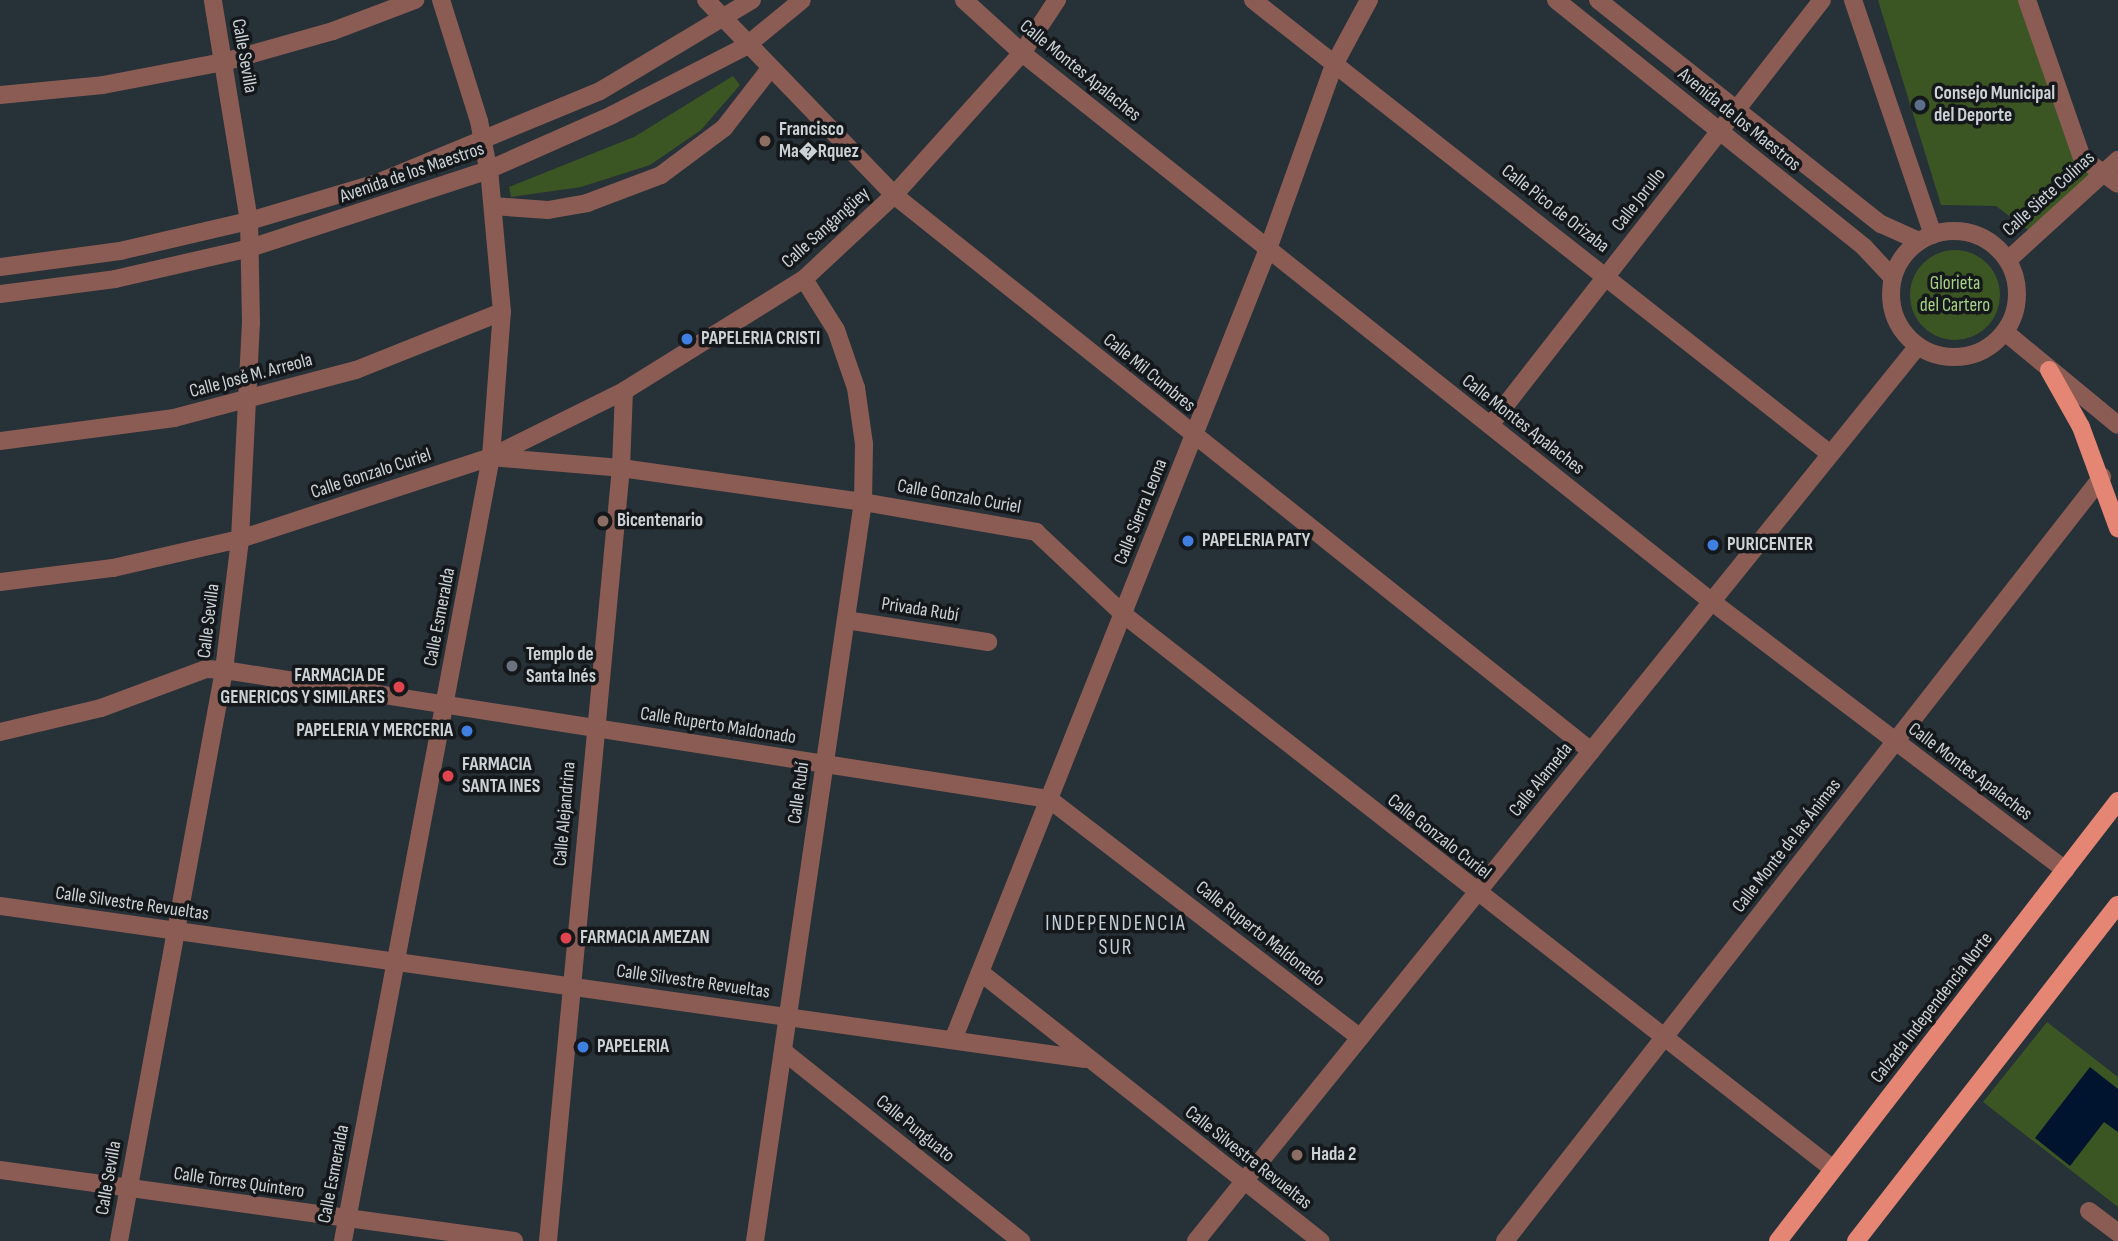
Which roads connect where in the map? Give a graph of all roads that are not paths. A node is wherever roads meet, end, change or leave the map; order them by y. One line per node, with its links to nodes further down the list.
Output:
1 (212, 0): 19 (street, Calle Sevilla)
2 (415, 0): 19 (street)
3 (441, 0): 25 (street, Calle Esmeralda)
4 (705, 0): 16 (street, Calle Mil Cumbres)
5 (752, 0): 16 (street, Avenida de los Maestros)
6 (802, 0): 17 (street, Avenida de los Maestros)
7 (964, 0): 18 (street, Calle Montes Apalaches)
8 (1057, 0): 18 (street, Calle Sangangüey)
9 (1253, 0): 20 (street, Calle Pico de Orizaba)
10 (1368, 0): 20 (street, Calle Sierra Leona)
11 (1556, 0): 24 (street, Avenida de los Maestros)
12 (1598, 0): 23 (street, Avenida de los Maestros)
13 (1822, 0): 23 (street, Calle Jorullo)
14 (1853, 0): 32 (street)
15 (2027, 0): 28 (street)
16 (722, 21): 17 (street, Calle Mil Cumbres); 25 (street, Avenida de los Maestros)
17 (746, 46): 21 (street, Calle Mil Cumbres); 27 (street, Avenida de los Maestros)
18 (1022, 53): 29 (street, Calle Sangangüey); 34 (street, Calle Montes Apalaches)
19 (224, 62): 22 (street); 31 (street, Calle Sevilla)
20 (1334, 65): 34 (street, Calle Sierra Leona); 37 (street, Calle Pico de Orizaba)
21 (769, 70): 29 (street, Calle Mil Cumbres); 30 (street)
22 (0, 95)
23 (1737, 109): 24 (street, Calle Jorullo); 32 (street, Avenida de los Maestros)
24 (1720, 131): 37 (street, Calle Jorullo); 38 (street, Avenida de los Maestros)
25 (483, 142): 27 (street, Calle Esmeralda); 31 (street, Avenida de los Maestros)
26 (2118, 160): 28 (street, Calle Siete Colinas)
27 (488, 170): 30 (street, Calle Esmeralda); 33 (street, Avenida de los Maestros)
28 (2111, 179): 35 (street, Calle Siete Colinas)
29 (894, 195): 39 (street, Calle Sangangüey); 49 (street, Calle Mil Cumbres)
30 (493, 206): 41 (street, Calle Esmeralda)
31 (249, 221): 33 (street, Calle Sevilla); 36 (street, Avenida de los Maestros)
32 (1926, 238): 35 (street); 38 (street)
33 (250, 248): 40 (street, Avenida de los Maestros); 46 (street, Calle Sevilla)
34 (1268, 249): 47 (street, Calle Montes Apalaches); 49 (street, Calle Sierra Leona)
35 (2008, 260): 42 (street)
36 (0, 267)
37 (1607, 275): 47 (street, Calle Jorullo); 51 (street, Calle Pico de Orizaba)
38 (1893, 278): 43 (street)
39 (804, 279): 45 (street, Calle Sangangüey); 55 (street, Calle Rubí)
40 (0, 294)
41 (502, 312): 46 (street, Calle José M. Arreola); 52 (street, Calle Esmeralda)
42 (2005, 332): 43 (street); 44 (street)
43 (1918, 346): 51 (street, Calle Alameda)
44 (2049, 370): 48 (street); 54 (main road)
45 (624, 391): 52 (street, Calle Sangangüey); 53 (street, Calle Alejandrina)
46 (249, 398): 50 (street, Calle José M. Arreola); 57 (street, Calle Sevilla)
47 (1490, 425): 59 (street, Calle Montes Apalaches)
48 (2118, 425)
49 (1194, 437): 60 (street, Calle Sierra Leona); 68 (street, Calle Mil Cumbres)
50 (0, 441)
51 (1829, 453): 59 (street, Calle Alameda)
52 (491, 457): 53 (street, Calle Gonzalo Curiel); 57 (street, Calle Gonzalo Curiel); 64 (street, Calle Esmeralda)
53 (621, 468): 55 (street, Calle Gonzalo Curiel); 65 (street, Calle Alejandrina)
54 (2102, 477): 56 (main road); 67 (street, Calle Monte de las Ánimas)
55 (863, 502): 60 (street, Calle Gonzalo Curiel); 61 (street, Calle Rubí)
56 (2118, 528)
57 (240, 539): 58 (street, Calle Gonzalo Curiel); 63 (street, Calle Sevilla)
58 (0, 582)
59 (1711, 601): 67 (street, Calle Montes Apalaches); 68 (street, Calle Alameda)
60 (1123, 614): 70 (street, Calle Sierra Leona); 73 (street, Calle Gonzalo Curiel)
61 (846, 621): 62 (street, Privada Rubí); 69 (street, Calle Rubí)
62 (988, 642)
63 (224, 670): 64 (street, Calle Ruperto Maldonado); 66 (street, Calle Ruperto Maldonado); 76 (street, Calle Sevilla)
64 (444, 704): 65 (street, Calle Ruperto Maldonado); 77 (street, Calle Esmeralda)
65 (594, 728): 69 (street, Calle Ruperto Maldonado); 79 (street, Calle Alejandrina)
66 (0, 732)
67 (1895, 742): 72 (street, Calle Montes Apalaches); 82 (street, Calle Monte de las Ánimas)
68 (1591, 751): 73 (street, Calle Alameda)
69 (825, 764): 70 (street, Calle Ruperto Maldonado); 80 (street, Calle Rubí)
70 (1049, 799): 78 (street, Calle Sierra Leona); 81 (street, Calle Ruperto Maldonado)
71 (2118, 801): 72 (main road, Calzada Independencia Norte)
72 (2066, 870): 86 (main road, Calzada Independencia Norte)
73 (1476, 893): 81 (street, Calle Alameda); 82 (street, Calle Gonzalo Curiel)
74 (2118, 905): 103 (main road)
75 (0, 906): 76 (street, Calle Silvestre Revueltas)
76 (176, 931): 77 (street, Calle Silvestre Revueltas); 89 (street, Calle Sevilla)
77 (396, 962): 79 (street, Calle Silvestre Revueltas); 91 (street, Calle Esmeralda)
78 (980, 972): 83 (street, Calle Sierra Leona); 85 (street)
79 (570, 986): 80 (street, Calle Silvestre Revueltas); 96 (street, Calle Alejandrina)
80 (788, 1017): 83 (street, Calle Silvestre Revueltas); 84 (street, Calle Rubí)
81 (1360, 1038): 88 (street, Calle Alameda)
82 (1663, 1038): 86 (street, Calle Gonzalo Curiel); 101 (street, Calle Monte de las Ánimas)
83 (953, 1040): 85 (street, Calle Silvestre Revueltas)
84 (783, 1051): 97 (street, Calle Rubí); 98 (street, Calle Punguato)
85 (1085, 1059): 88 (street, Calle Silvestre Revueltas)
86 (1833, 1169): 102 (main road, Calzada Independencia Norte)
87 (0, 1170): 89 (street, Calle Torres Quintero)
88 (1244, 1181): 99 (street, Calle Alameda); 100 (street, Calle Silvestre Revueltas)
89 (128, 1188): 91 (street, Calle Torres Quintero); 93 (street, Calle Sevilla)
90 (2089, 1211): 92 (street)
91 (347, 1219): 94 (street, Calle Esmeralda); 95 (street, Calle Torres Quintero)
92 (2113, 1230): 104 (street)
93 (119, 1241)
94 (343, 1241)
95 (514, 1241)
96 (548, 1241)
97 (755, 1241)
98 (1021, 1241)
99 (1196, 1241)
100 (1321, 1241)
101 (1505, 1241)
102 (1778, 1241)
103 (1856, 1241)
104 (2097, 1241)

